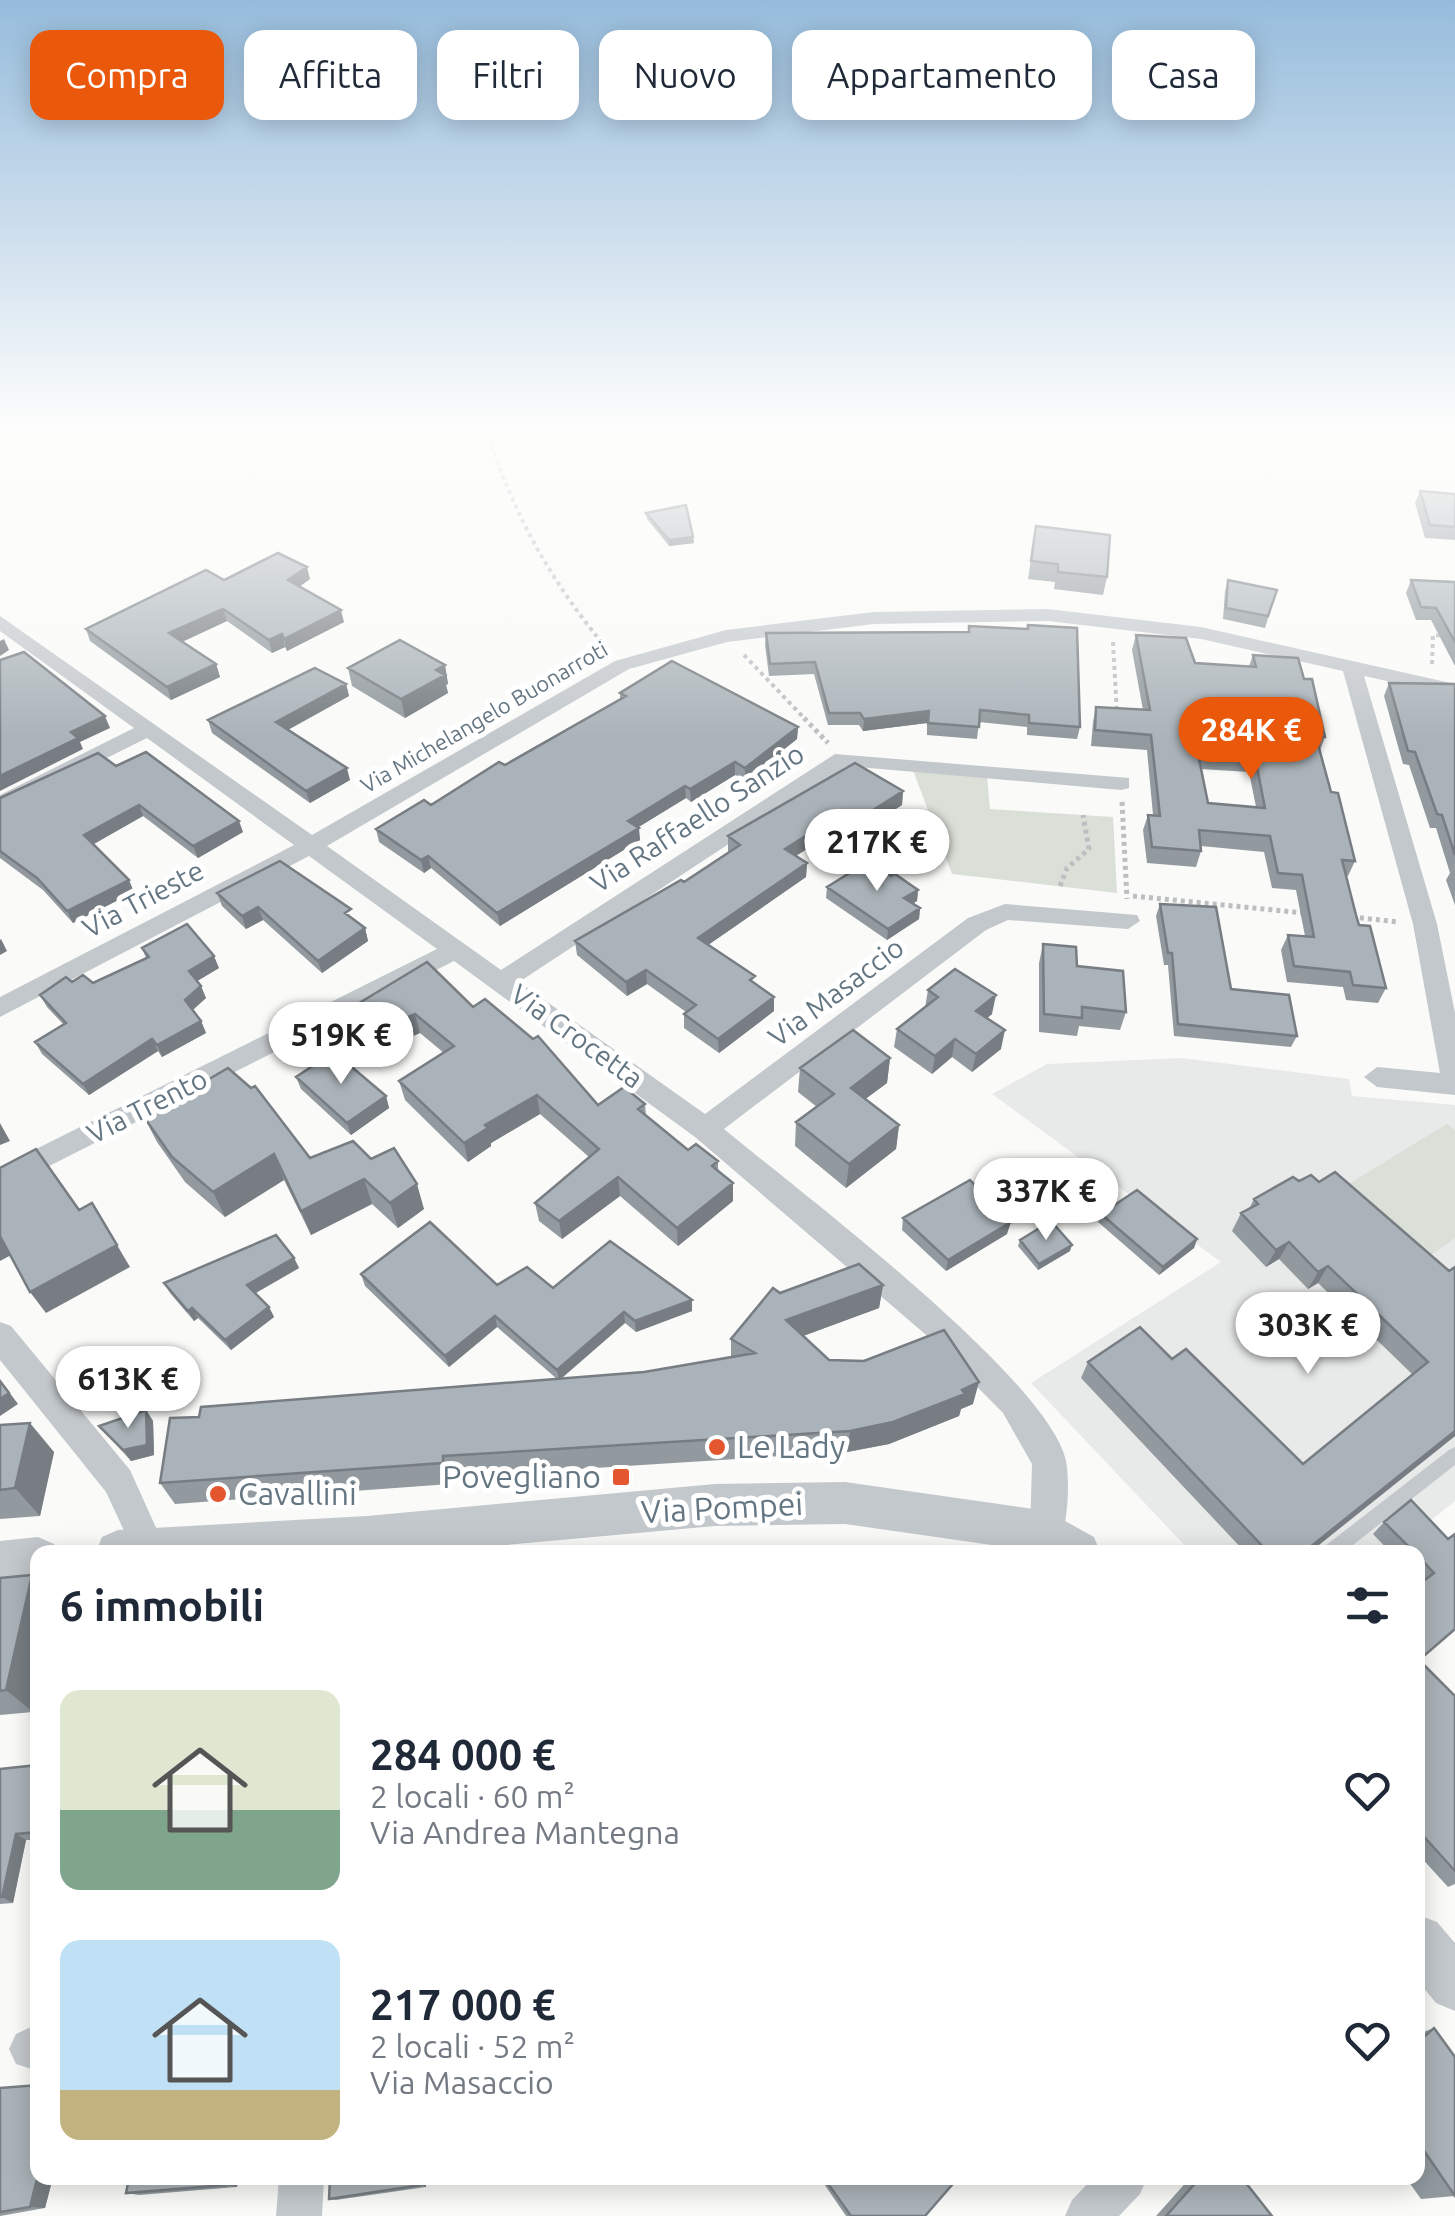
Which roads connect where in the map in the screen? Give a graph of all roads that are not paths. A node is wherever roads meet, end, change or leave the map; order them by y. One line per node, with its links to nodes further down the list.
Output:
1 (0, 622): 4 (street, Via Crocetta)
2 (1352, 668): 3 (street, Via Michelangelo Buonarroti); 7 (street, Via Michelangelo Buonarroti); 13 (street)
3 (1455, 690)
4 (150, 728): 6 (street); 7 (street, Via Crocetta)
5 (1121, 783): 10 (street, Via Raffaello Sanzio)
6 (0, 804)
7 (313, 844): 9 (street, Via Crocetta); 11 (street, Via Trieste)
8 (1127, 908): 14 (street, Via Masaccio)
9 (454, 951): 10 (street, Via Crocetta); 15 (street, Via Trento)
10 (501, 982): 14 (street, Via Crocetta)
11 (0, 1008)
12 (1377, 1077): 13 (street)
13 (1455, 1083)
14 (705, 1129): 18 (street, Via Crocetta)
15 (0, 1180)
16 (0, 1336): 19 (street)
17 (1455, 1456): 21 (lane)
18 (1063, 1542): 20 (street, Via Pompei)
19 (134, 1545)
20 (366, 1545)
21 (1340, 1545)
22 (30, 1560): 23 (street)
23 (0, 1562)
24 (301, 2185): 26 (street)
25 (1117, 2185): 27 (street)
26 (299, 2216)
27 (1088, 2216)

